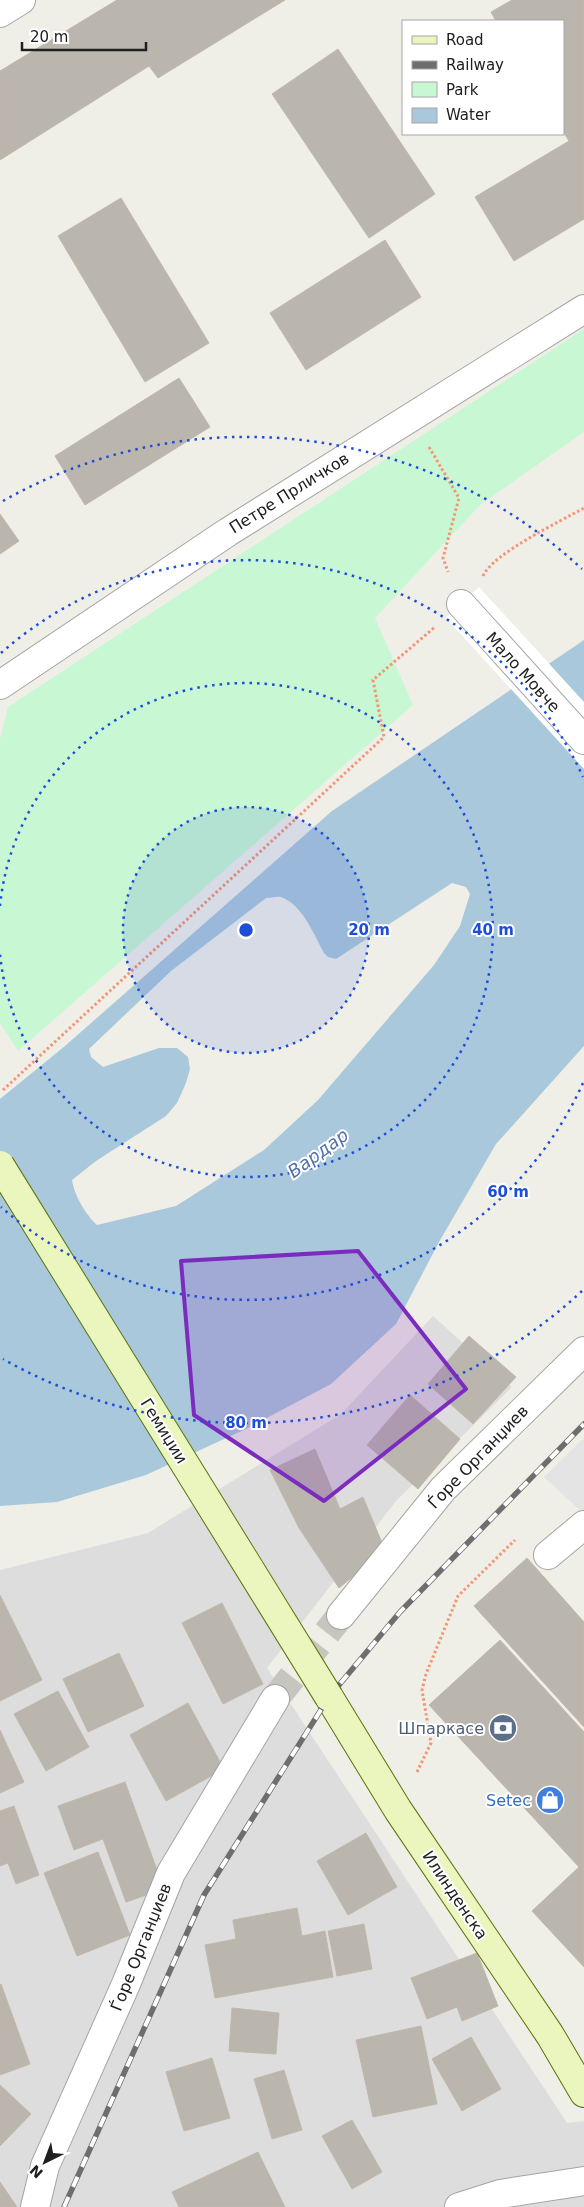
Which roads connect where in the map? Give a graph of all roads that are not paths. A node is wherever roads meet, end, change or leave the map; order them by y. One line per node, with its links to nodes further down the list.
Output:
1 (21, 0): 2 (street)
2 (0, 13)
3 (584, 309): 5 (street, Петре Прличков)
4 (461, 604): 6 (street, Мало Мовче)
5 (0, 685)
6 (584, 740)
7 (0, 1166): 12 (main road, Гемиџии, bridge)
8 (584, 1351): 11 (street, Ѓоре Органџиев)
9 (584, 1524): 10 (street)
10 (548, 1555)
11 (341, 1615)
12 (329, 1697): 14 (main road, Илинденска)
13 (275, 1699): 16 (street, Ѓоре Органџиев)
14 (584, 2092)
15 (584, 2181): 17 (street)
16 (35, 2207)
17 (458, 2207)

